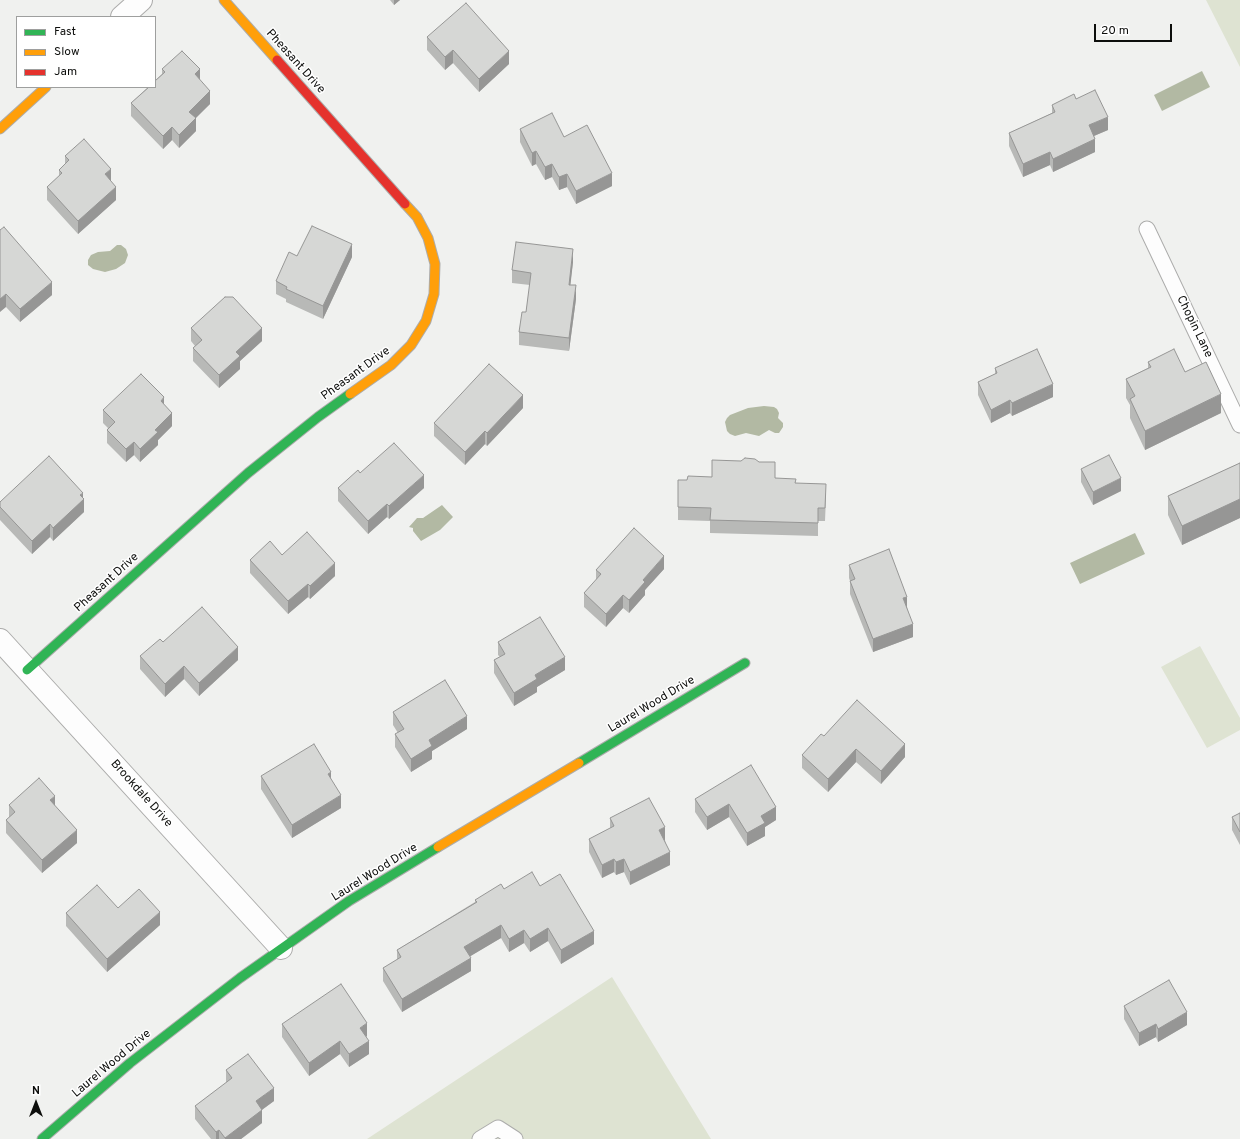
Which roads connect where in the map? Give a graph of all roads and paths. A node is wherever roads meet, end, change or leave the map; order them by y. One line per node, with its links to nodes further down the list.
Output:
1 (141, 0): 3 (street)
2 (224, 0): 10 (street, Pheasant Drive)
3 (123, 16)
4 (45, 88): 5 (street)
5 (0, 129)
6 (1146, 229): 7 (lane, Chopin Lane)
7 (1240, 426)
8 (0, 640): 10 (street, Brookdale Drive)
9 (745, 663): 11 (street, Laurel Wood Drive)
10 (27, 670): 11 (street, Brookdale Drive)
11 (281, 948): 12 (street, Laurel Wood Drive)
12 (42, 1139)
13 (480, 1139): 14 (lane)
14 (515, 1139)

